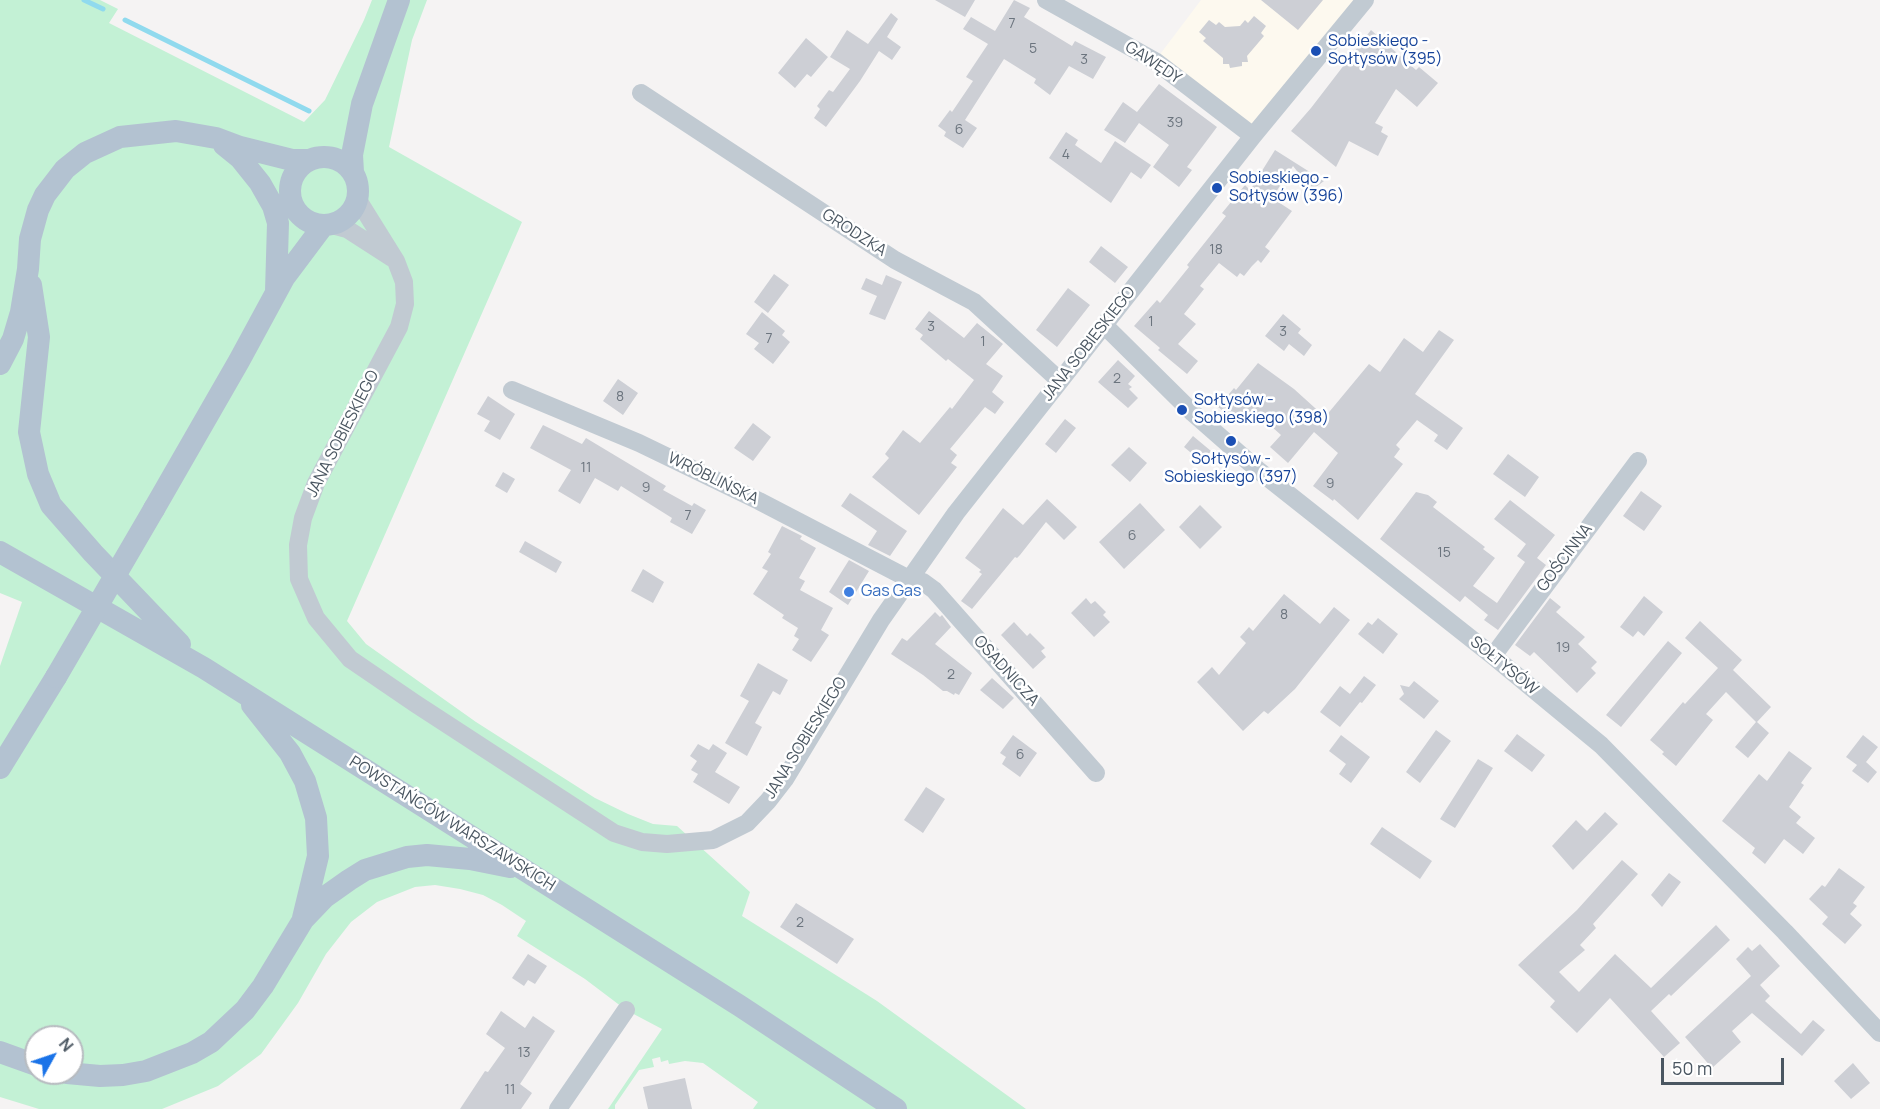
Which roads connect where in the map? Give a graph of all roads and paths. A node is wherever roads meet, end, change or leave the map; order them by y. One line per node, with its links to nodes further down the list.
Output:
1 (399, 0): 5 (main road)
2 (1046, 0): 6 (street, GAWĘDY)
3 (1365, 0): 6 (street, JANA SOBIESKIEGO)
4 (641, 93): 20 (street, GRODZKA)
5 (362, 104): 9 (main road); 10 (main road)
6 (1253, 136): 18 (street, JANA SOBIESKIEGO)
7 (216, 138): 8 (main road); 16 (main road); 17 (main road)
8 (240, 147): 9 (main road); 11 (main road)
9 (318, 159): 10 (main road); 11 (main road)
10 (353, 172): 12 (main road)
11 (290, 192): 13 (main road)
12 (358, 200): 14 (main road); 15 (street, JANA SOBIESKIEGO)
13 (298, 214): 14 (main road); 17 (main road)
14 (328, 226): 15 (street); 17 (main road)
15 (396, 261): 24 (street, JANA SOBIESKIEGO)
16 (28, 269): 19 (main road); 26 (main road)
17 (280, 285): 28 (main road, bridge)
18 (1104, 325): 20 (street, JANA SOBIESKIEGO); 25 (street, SOŁTYSÓW)
19 (0, 364)
20 (1060, 381): 24 (street, JANA SOBIESKIEGO)
21 (512, 390): 24 (street, WRÓBLIŃSKA)
22 (1638, 461): 25 (street, GOŚCINNA)
23 (0, 552): 26 (main road, POWSTAŃCÓW WARSZAWSKICH)
24 (909, 579): 29 (street, OSADNICZA)
25 (1492, 656): 33 (street, SOŁTYSÓW)
26 (204, 668): 27 (main road, POWSTAŃCÓW WARSZAWSKICH)
27 (239, 690): 30 (main road, POWSTAŃCÓW WARSZAWSKICH); 31 (main road)
28 (0, 768)
29 (1096, 773)
30 (523, 869): 31 (main road); 38 (main road, POWSTAŃCÓW WARSZAWSKICH)
31 (303, 920): 36 (main road)
32 (626, 1010): 37 (street)
33 (1880, 1033)
34 (0, 1052): 35 (main road)
35 (24, 1061)
36 (84, 1075)
37 (558, 1109)
38 (896, 1109)

